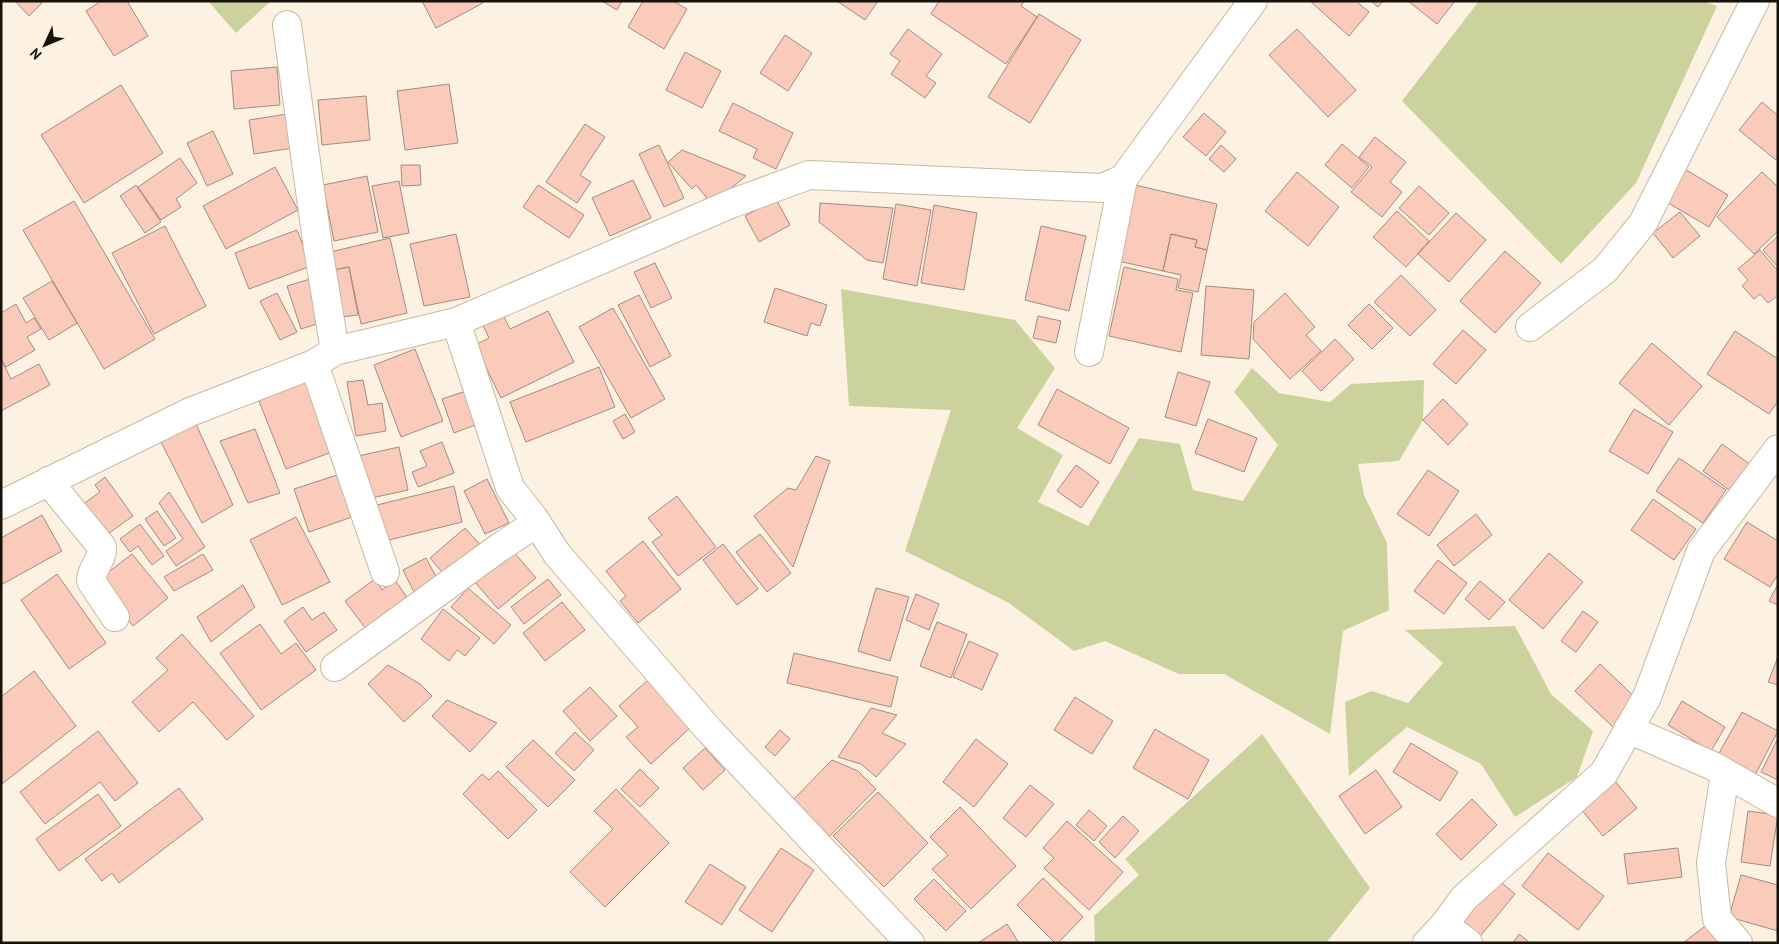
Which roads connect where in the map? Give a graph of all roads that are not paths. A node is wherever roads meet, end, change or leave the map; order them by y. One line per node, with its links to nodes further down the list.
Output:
1 (1252, 1): 4 (street)
2 (1755, 1): 6 (street)
3 (287, 25): 8 (street)
4 (1123, 179): 5 (street); 7 (street)
5 (456, 322): 8 (street); 12 (street)
6 (1530, 327)
7 (1089, 352)
8 (325, 357): 10 (street); 13 (street)
9 (1778, 449): 16 (street)
10 (48, 481): 11 (street); 14 (street)
11 (1, 505)
12 (537, 523): 15 (street); 20 (street)
13 (384, 572)
14 (115, 617)
15 (335, 667)
16 (1628, 729): 17 (street); 19 (street)
17 (1725, 774): 18 (street); 22 (street)
18 (1778, 803)
19 (1435, 934): 21 (street)
20 (910, 943)
21 (1468, 943)
22 (1738, 943)

